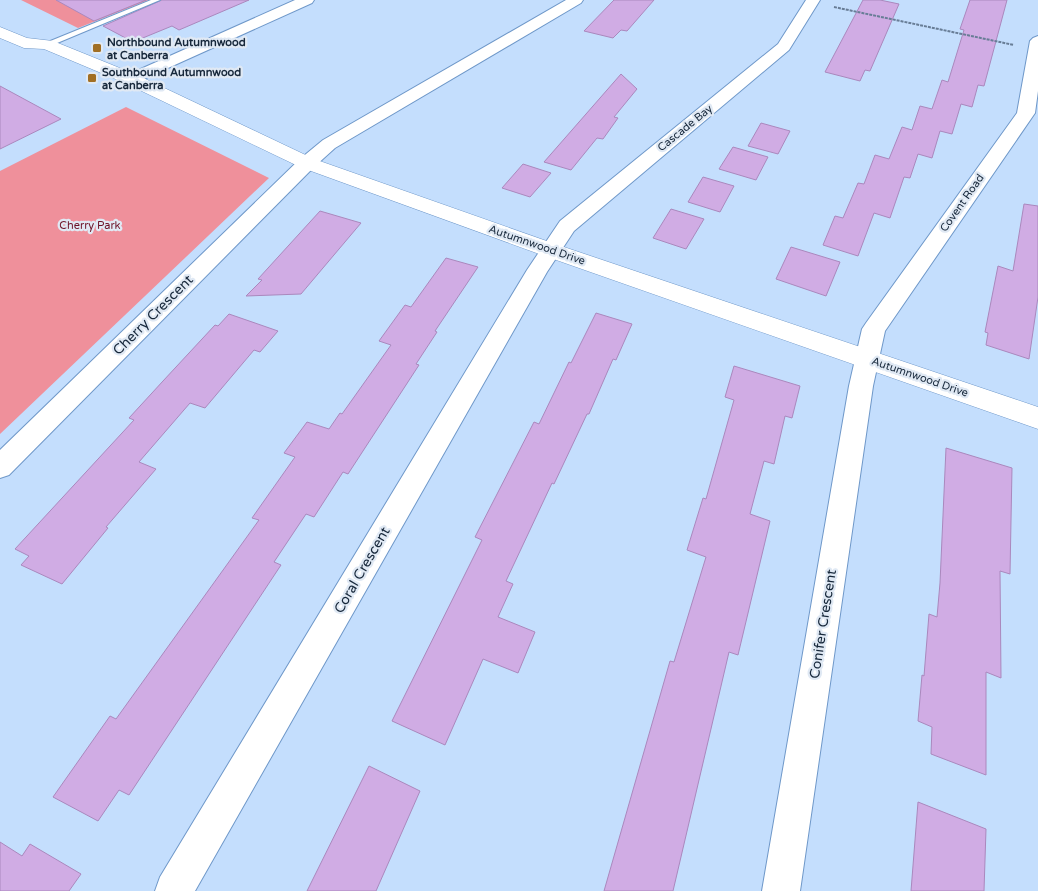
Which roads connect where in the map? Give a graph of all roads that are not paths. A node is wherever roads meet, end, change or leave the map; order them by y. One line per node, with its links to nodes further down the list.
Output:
1 (157, 0): 7 (lane)
2 (307, 0): 9 (street)
3 (576, 0): 10 (street)
4 (813, 1): 11 (street, Cascade Bay)
5 (0, 16): 7 (street, Autumnwood Drive)
6 (0, 32): 7 (street, Autumnwood Drive)
7 (47, 44): 9 (street, Autumnwood Drive)
8 (1037, 46): 12 (street, Covent Road)
9 (131, 79): 10 (street, Autumnwood Drive)
10 (307, 162): 11 (street, Autumnwood Drive); 14 (street, Cherry Crescent)
11 (550, 250): 12 (street, Autumnwood Drive); 15 (street, Coral Crescent)
12 (866, 358): 13 (street, Autumnwood Drive); 16 (street, Conifer Crescent)
13 (1038, 418)
14 (0, 467)
15 (174, 891)
16 (781, 891)

